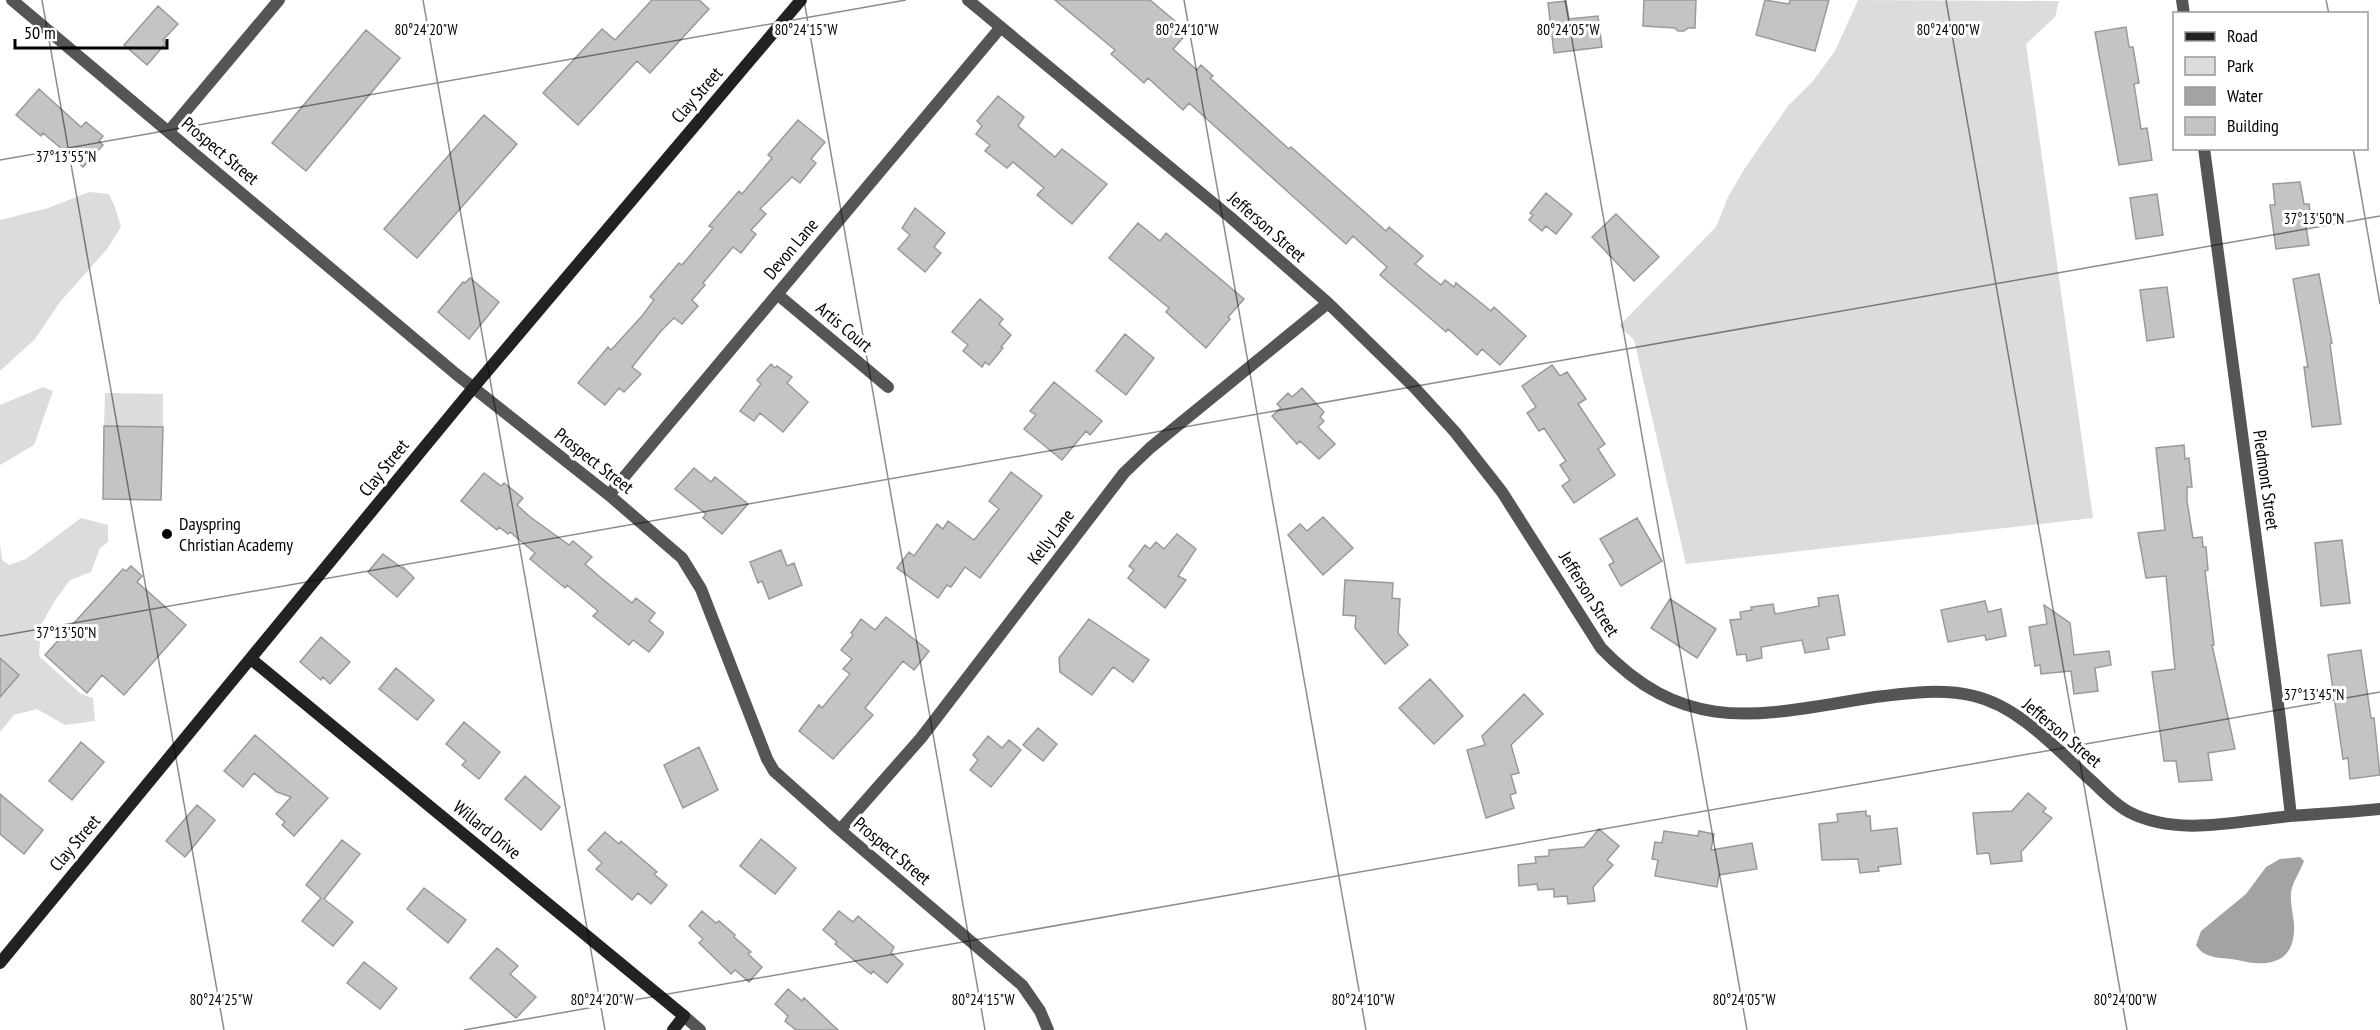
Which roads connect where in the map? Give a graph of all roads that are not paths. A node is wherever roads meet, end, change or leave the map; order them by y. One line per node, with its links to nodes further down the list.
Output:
1 (12, 0): 6 (street, Prospect Street)
2 (279, 0): 6 (street)
3 (801, 0): 11 (street, Clay Street)
4 (968, 0): 5 (street, Jefferson Street)
5 (1001, 27): 8 (street, Devon Lane); 9 (street, Jefferson Street)
6 (168, 131): 11 (street, Prospect Street)
7 (2204, 150): 15 (street, Piedmont Street)
8 (777, 294): 10 (street, Artis Court); 12 (street, Devon Lane)
9 (1328, 303): 15 (street, Jefferson Street); 16 (street, Kelly Lane)
10 (888, 387)
11 (472, 388): 12 (street, Prospect Street); 13 (street, Clay Street)
12 (609, 495): 16 (street, Prospect Street)
13 (251, 659): 17 (street, Clay Street); 18 (street, Willard Drive)
14 (2380, 809): 15 (street, Jefferson Street)
15 (2291, 816)
16 (840, 830): 21 (street, Prospect Street)
17 (0, 963)
18 (684, 1016): 19 (street); 20 (street, Willard Drive)
19 (673, 1030)
20 (700, 1030)
21 (1048, 1030)

